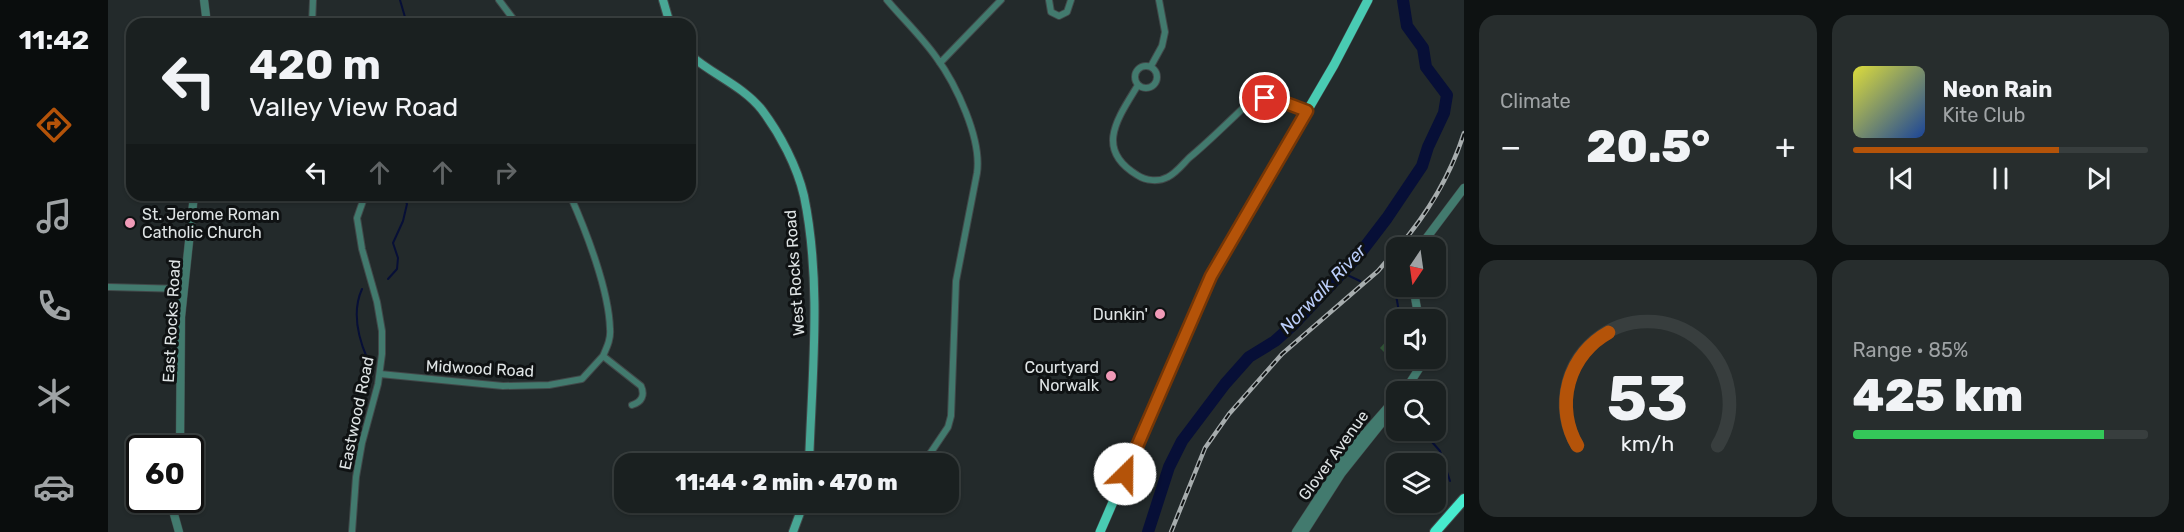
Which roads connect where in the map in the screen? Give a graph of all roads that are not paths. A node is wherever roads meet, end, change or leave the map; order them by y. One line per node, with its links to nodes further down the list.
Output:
1 (204, 0): 11 (street)
2 (313, 0): 12 (street)
3 (499, 0): 13 (street)
4 (663, 0): 14 (main road)
5 (887, 0): 16 (street)
6 (1001, 0): 16 (street)
7 (1049, 0): 8 (street)
8 (1071, 0)
9 (1159, 0): 17 (street)
10 (1368, 0): 19 (main road)
11 (206, 18)
12 (312, 18)
13 (512, 18)
14 (668, 18)
15 (696, 59): 33 (main road, West Rocks Road)
16 (940, 63): 34 (street)
17 (1152, 67): 18 (street); 18 (street)
18 (1138, 85): 19 (street)
19 (1307, 111): 41 (main road)
20 (1464, 188): 24 (street)
21 (193, 201): 26 (street, East Rocks Road)
22 (363, 201): 28 (street, Eastwood Road)
23 (572, 201): 27 (street)
24 (1427, 237)
25 (108, 287): 26 (street)
26 (184, 289): 32 (street, East Rocks Road)
27 (603, 356): 28 (street, Midwood Road); 29 (street)
28 (380, 374): 39 (street, Eastwood Road)
29 (632, 405)
30 (1386, 409): 42 (street, Glover Avenue)
31 (1386, 418): 43 (street, Glover Avenue)
32 (182, 435)
33 (809, 453)
34 (930, 453)
35 (1464, 500): 44 (highway)
36 (174, 513): 38 (street)
37 (800, 513): 40 (main road)
38 (179, 532)
39 (352, 532)
40 (793, 532)
41 (1100, 532)
42 (1296, 532)
43 (1304, 532)
44 (1435, 532)

